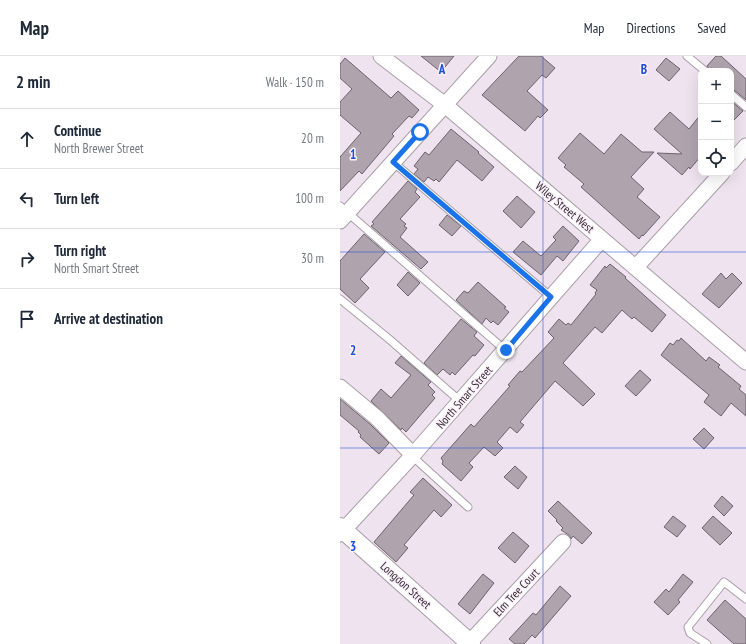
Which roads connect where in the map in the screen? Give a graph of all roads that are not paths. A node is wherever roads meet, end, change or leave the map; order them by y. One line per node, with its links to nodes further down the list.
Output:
1 (381, 56): 6 (street, Wiley Street West)
2 (489, 56): 6 (street)
3 (688, 56): 4 (lane)
4 (702, 68)
5 (734, 97): 7 (lane)
6 (445, 105): 10 (street); 13 (street, Wiley Street West)
7 (746, 107)
8 (746, 146): 9 (street)
9 (734, 160)
10 (393, 162): 12 (street); 15 (lane)
11 (719, 176): 14 (street)
12 (342, 214): 17 (lane)
13 (602, 239): 14 (street, Wiley Street West); 15 (street, North Smart Street)
14 (636, 267): 18 (street, Wiley Street West)
15 (551, 297): 17 (street, North Smart Street)
16 (340, 299): 20 (lane)
17 (506, 350): 20 (street, North Smart Street)
18 (746, 362)
19 (340, 387): 21 (street)
20 (460, 401): 21 (street, North Smart Street)
21 (413, 456): 22 (lane); 23 (street, North Smart Street)
22 (468, 506)
23 (341, 531): 26 (street, Longdon Street)
24 (563, 542): 26 (street, Elm Tree Court)
25 (746, 599): 27 (lane)
26 (470, 643)
27 (707, 644)

